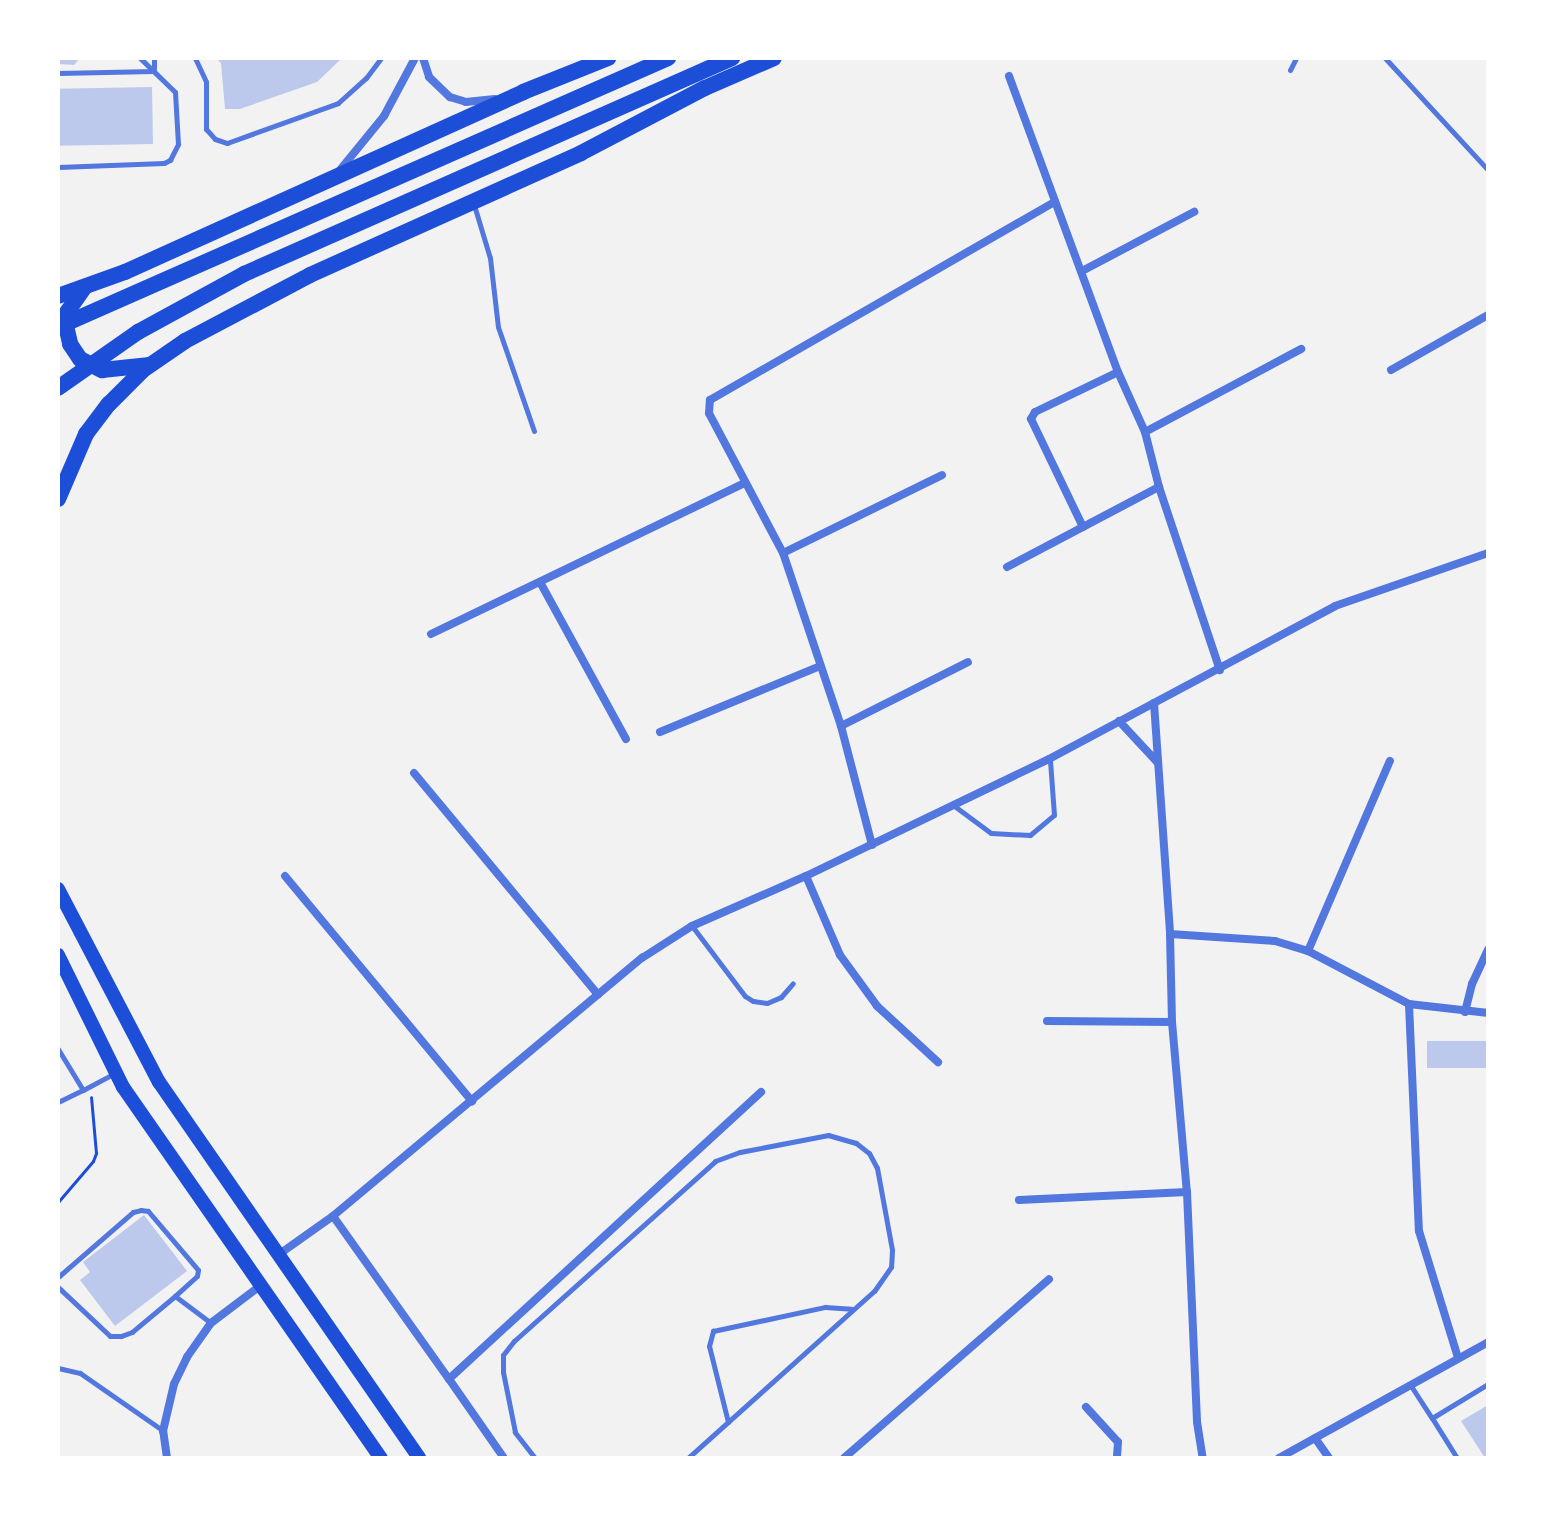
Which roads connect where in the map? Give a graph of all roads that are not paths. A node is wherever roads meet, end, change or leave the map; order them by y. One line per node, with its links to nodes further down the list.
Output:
1 (140, 58): 14 (lane)
2 (154, 58): 14 (lane)
3 (195, 58): 4 (lane)
4 (381, 58)
5 (415, 58): 20 (street)
6 (423, 58): 17 (street)
7 (608, 58): 17 (main road)
8 (668, 58): 28 (main road)
9 (732, 58): 33 (main road)
10 (774, 58): 21 (main road)
11 (1296, 58): 13 (lane)
12 (1385, 58): 19 (lane)
13 (1290, 70)
14 (154, 71): 15 (lane); 18 (lane)
15 (58, 73)
16 (1009, 76): 22 (street)
17 (523, 92): 20 (main road)
18 (58, 167)
19 (1488, 170)
20 (331, 180): 25 (main road)
21 (473, 201): 30 (main road); 34 (lane)
22 (1055, 202): 24 (street); 37 (street)
23 (1194, 212): 24 (street)
24 (1082, 271): 32 (street)
25 (84, 288): 26 (main road); 30 (main road)
26 (58, 296)
27 (1488, 315): 31 (street)
28 (58, 327)
29 (1301, 349): 35 (street)
30 (150, 365): 39 (main road)
31 (1391, 370)
32 (1118, 372): 35 (street); 40 (street)
33 (58, 388)
34 (534, 431)
35 (1145, 432): 38 (street)
36 (942, 475): 41 (street)
37 (743, 484): 41 (street); 44 (street)
38 (1159, 487): 40 (street); 48 (street)
39 (58, 499)
40 (1083, 527): 43 (street)
41 (783, 553): 47 (street)
42 (1488, 553): 48 (street)
43 (1007, 567)
44 (540, 582): 45 (street); 53 (street)
45 (431, 634)
46 (968, 662): 51 (street)
47 (820, 666): 51 (street); 52 (street)
48 (1220, 670): 49 (street)
49 (1154, 703): 50 (street); 56 (street)
50 (1119, 721): 54 (street); 56 (street)
51 (841, 726): 59 (street)
52 (660, 732)
53 (626, 739)
54 (1049, 759): 58 (street); 58 (lane)
55 (1390, 761): 66 (street)
56 (1158, 763): 64 (street)
57 (414, 773): 69 (street)
58 (953, 805): 59 (street)
59 (872, 845): 61 (street)
60 (285, 876): 80 (street)
61 (806, 876): 63 (street); 76 (street)
62 (58, 889): 85 (main road)
63 (692, 926): 68 (lane); 69 (street)
64 (1170, 934): 66 (street); 74 (street)
65 (1488, 950): 71 (street)
66 (1308, 951): 70 (street)
67 (58, 955): 77 (main road)
68 (793, 983)
69 (598, 995): 80 (street)
70 (1409, 1004): 71 (street); 94 (street)
71 (1465, 1012): 72 (street)
72 (1488, 1013)
73 (1047, 1021): 74 (street)
74 (1172, 1022): 82 (street)
75 (58, 1049): 78 (lane)
76 (938, 1062)
77 (115, 1073): 78 (lane); 88 (main road)
78 (83, 1090): 81 (lane)
79 (761, 1092): 96 (street)
80 (472, 1101): 84 (street)
81 (58, 1102)
82 (1187, 1192): 83 (street); 112 (street)
83 (1019, 1200)
84 (333, 1216): 85 (street); 96 (street)
85 (278, 1255): 106 (main road)
86 (58, 1277): 90 (lane)
87 (1049, 1279): 110 (street)
88 (260, 1286): 92 (street); 105 (main road)
89 (58, 1287): 90 (lane)
90 (175, 1296): 92 (lane)
91 (852, 1309): 101 (lane); 101 (lane); 108 (lane)
92 (211, 1323): 102 (street)
93 (1488, 1342): 94 (street)
94 (1458, 1358): 97 (street)
95 (58, 1368): 102 (lane)
96 (449, 1379): 107 (street)
97 (1410, 1384): 100 (lane); 103 (street)
98 (1488, 1384): 100 (lane)
99 (1086, 1407): 111 (street)
100 (1432, 1418): 115 (lane)
101 (728, 1422): 109 (lane)
102 (163, 1431): 104 (street)
103 (1315, 1438): 113 (street); 114 (street)
104 (167, 1458)
105 (381, 1458)
106 (419, 1458)
107 (504, 1458)
108 (535, 1458)
109 (688, 1458)
110 (844, 1458)
111 (1117, 1458)
112 (1203, 1458)
113 (1279, 1458)
114 (1329, 1458)
115 (1457, 1458)

